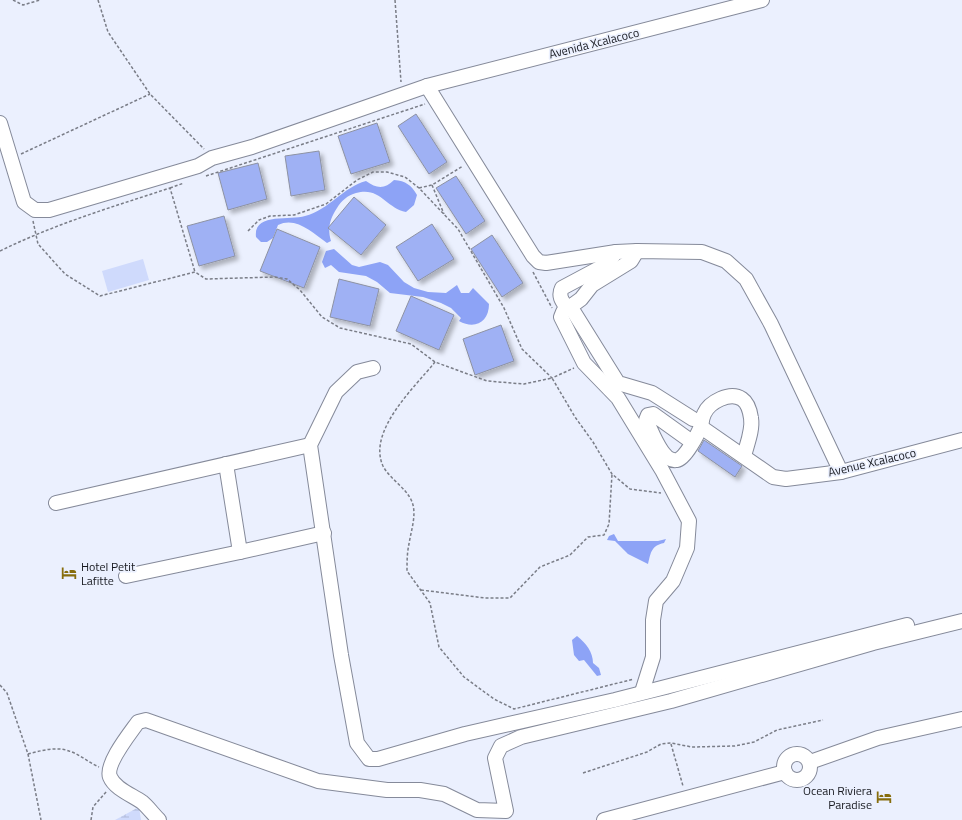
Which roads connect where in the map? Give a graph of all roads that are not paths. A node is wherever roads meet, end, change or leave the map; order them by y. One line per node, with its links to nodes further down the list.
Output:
1 (762, 0): 2 (street, Avenida Xcalacoco)
2 (427, 86): 3 (street, Avenida Xcalacoco); 5 (street)
3 (0, 123)
4 (637, 251): 5 (street); 6 (street); 16 (street)
5 (616, 252): 6 (street, Avenue Xcalacoco)
6 (568, 306): 8 (street, Avenue Xcalacoco); 23 (street)
7 (373, 368): 13 (street)
8 (652, 393): 9 (street); 10 (street, Avenue Xcalacoco)
9 (648, 415): 12 (street); 12 (street)
10 (697, 423): 12 (street); 14 (street, Avenue Xcalacoco); 14 (street)
11 (962, 440): 16 (street, Avenue Xcalacoco)
12 (692, 442)
13 (310, 445): 15 (street); 18 (street)
14 (744, 456): 16 (street, Avenue Xcalacoco)
15 (226, 464): 17 (street); 19 (street)
16 (841, 472)
17 (56, 503)
18 (324, 533): 19 (street); 23 (street)
19 (240, 552): 20 (street)
20 (126, 576)
21 (962, 611): 23 (street)
22 (962, 621): 25 (street)
23 (642, 692)
24 (962, 719): 27 (street)
25 (507, 816): 26 (street)
26 (159, 820)
27 (604, 820)

